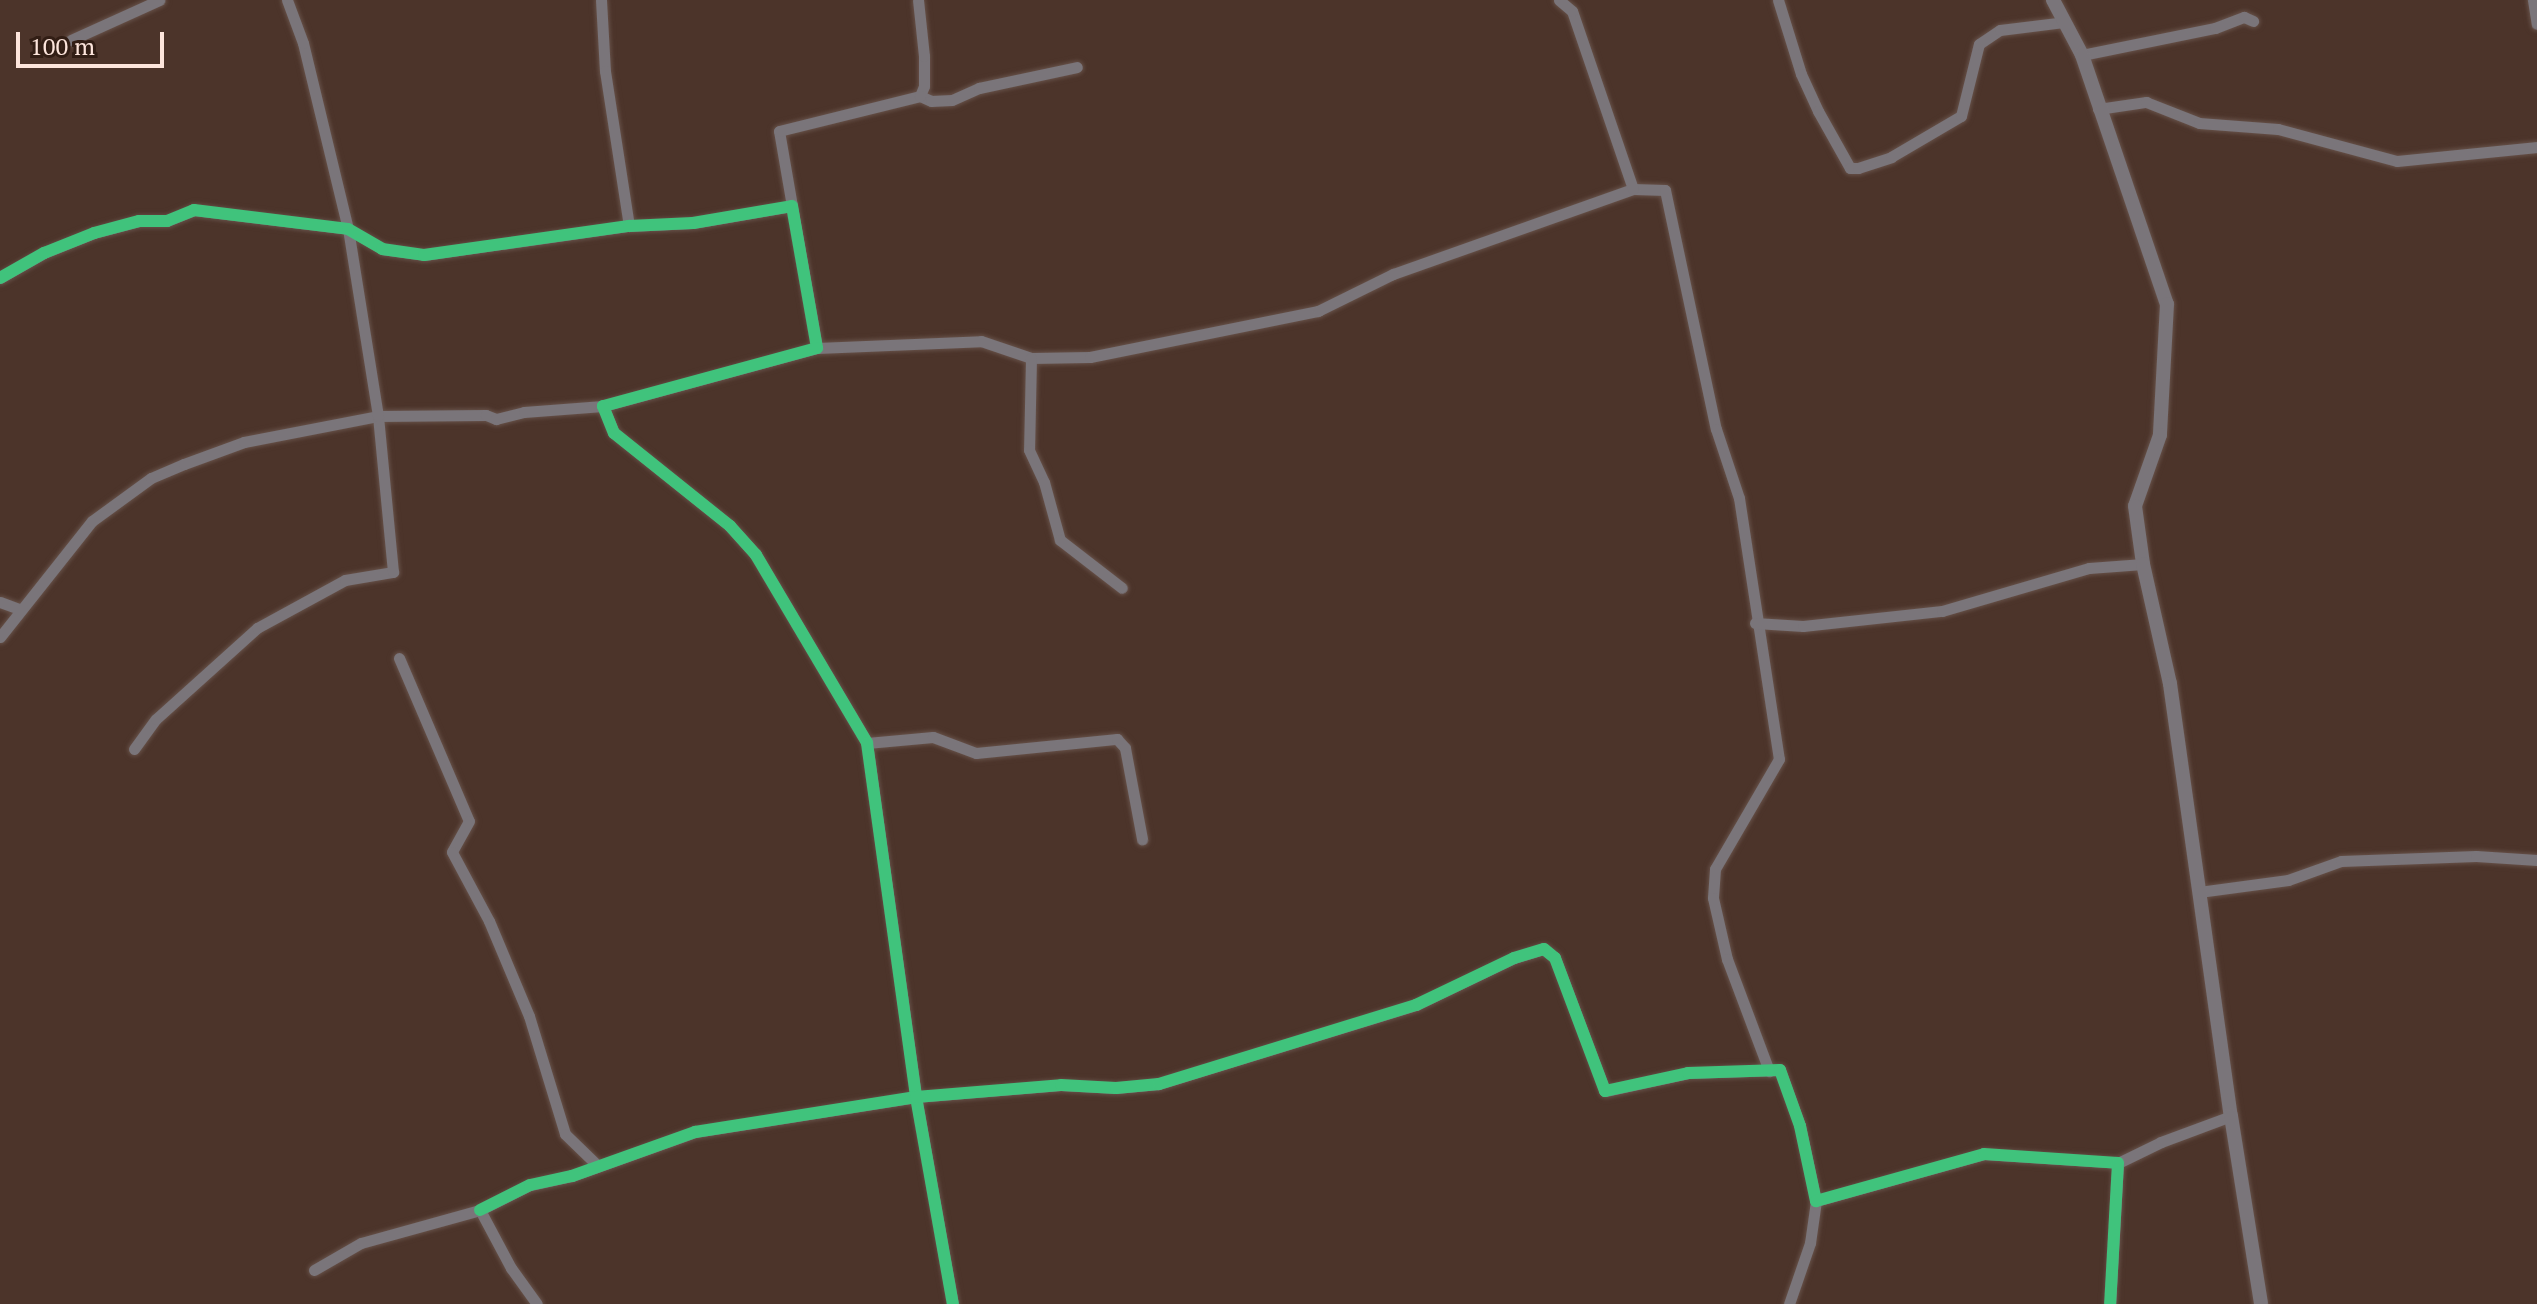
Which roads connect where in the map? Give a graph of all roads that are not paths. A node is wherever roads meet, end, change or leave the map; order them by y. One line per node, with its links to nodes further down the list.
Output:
1 (159, 0): 12 (street)
2 (287, 0): 21 (street)
3 (601, 0): 20 (street)
4 (918, 0): 15 (street)
5 (1559, 0): 18 (street)
6 (1778, 0): 10 (street)
7 (2053, 0): 10 (street)
8 (2533, 0): 11 (street)
9 (2253, 21): 13 (street)
10 (2064, 22): 13 (street)
11 (2537, 24)
12 (71, 40)
13 (2082, 55): 16 (street)
14 (1077, 67): 15 (street)
15 (920, 96): 19 (street)
16 (2098, 109): 17 (street); 27 (street)
17 (2537, 147)
18 (1633, 189): 24 (street); 31 (street)
19 (792, 206): 20 (street); 23 (street)
20 (629, 226): 21 (street)
21 (348, 229): 22 (street); 26 (street)
22 (0, 278)
23 (817, 348): 24 (street); 25 (street)
24 (1031, 358): 28 (street)
25 (603, 406): 26 (street); 34 (street)
26 (378, 416): 30 (street); 35 (street)
27 (2143, 564): 31 (street); 38 (street)
28 (1122, 588)
29 (0, 602): 30 (street)
30 (19, 609): 32 (street)
31 (1755, 623): 39 (street)
32 (0, 637)
33 (399, 658): 43 (street)
34 (867, 743): 36 (street); 40 (street)
35 (134, 749)
36 (1142, 839)
37 (2537, 860): 38 (street)
38 (2199, 892): 41 (street)
39 (1769, 1071): 40 (street); 44 (street)
40 (916, 1097): 43 (street); 48 (street)
41 (2231, 1116): 42 (street); 51 (street)
42 (2118, 1163): 44 (street); 50 (street)
43 (597, 1165): 45 (street)
44 (1816, 1201): 49 (street)
45 (480, 1210): 46 (street); 47 (street)
46 (314, 1270)
47 (537, 1304)
48 (953, 1304)
49 (1789, 1304)
50 (2110, 1304)
51 (2261, 1304)

